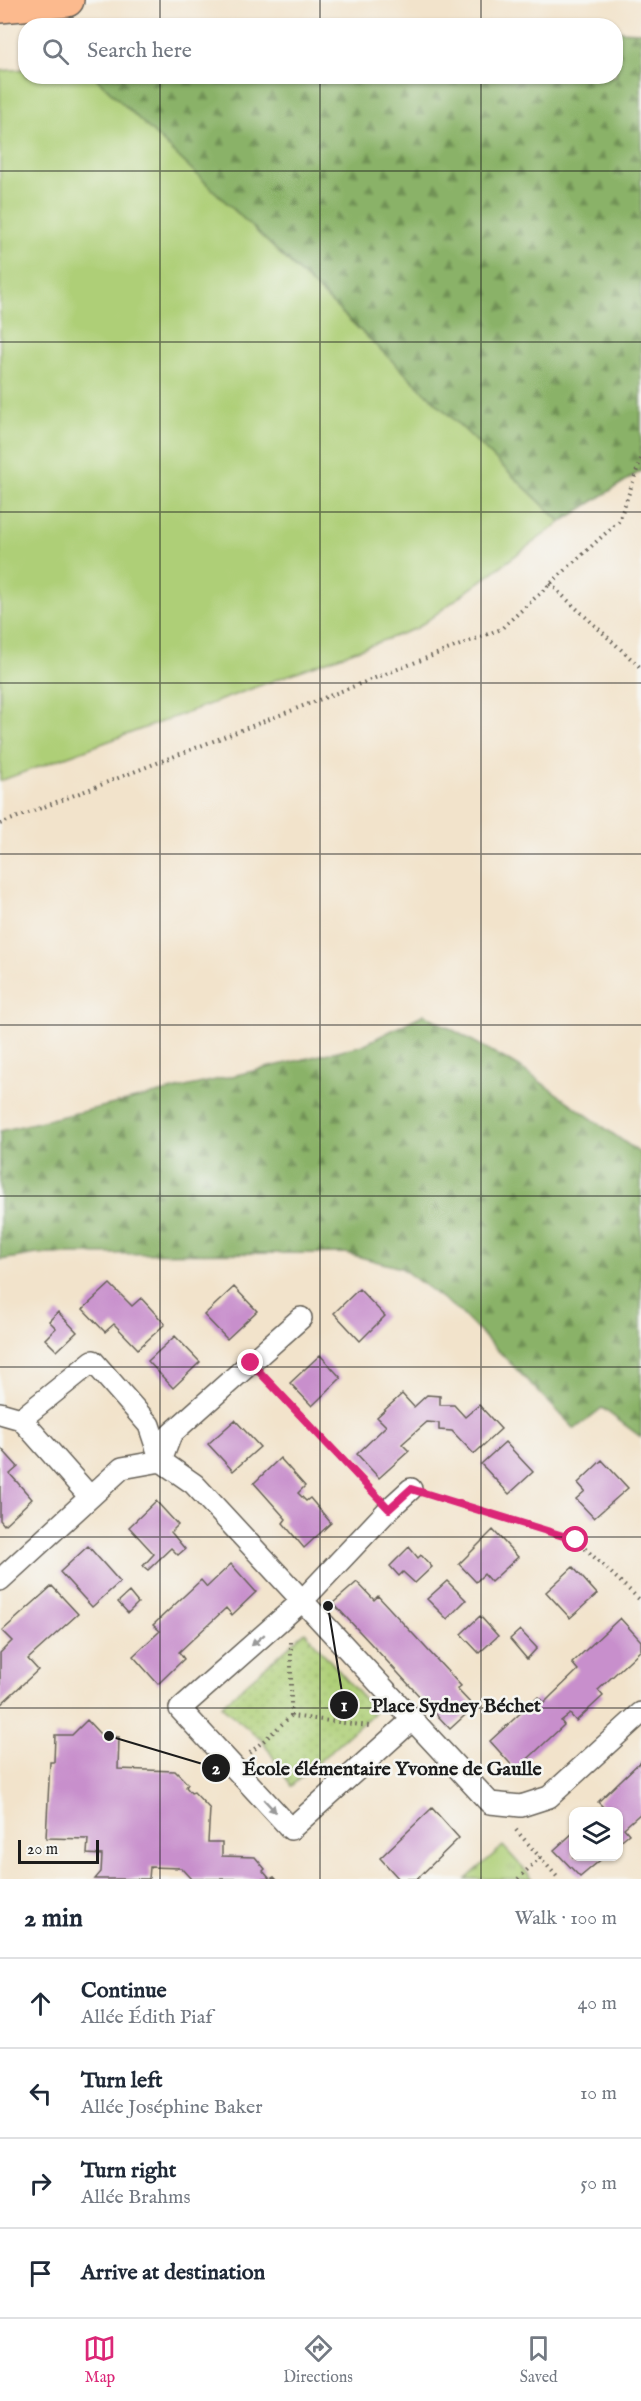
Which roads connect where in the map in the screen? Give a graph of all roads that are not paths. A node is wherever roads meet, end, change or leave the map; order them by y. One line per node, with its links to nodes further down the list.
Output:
1 (68, 0): 2 (highway)
2 (2, 6)
3 (301, 1318): 6 (street)
4 (0, 1413): 5 (street)
5 (21, 1419): 6 (street); 8 (street)
6 (161, 1461): 8 (street); 10 (street)
7 (411, 1489): 10 (street)
8 (90, 1497): 9 (street)
9 (0, 1580)
10 (297, 1606): 12 (street); 12 (street, one-way to 12)
11 (641, 1713): 12 (street)
12 (407, 1725)

